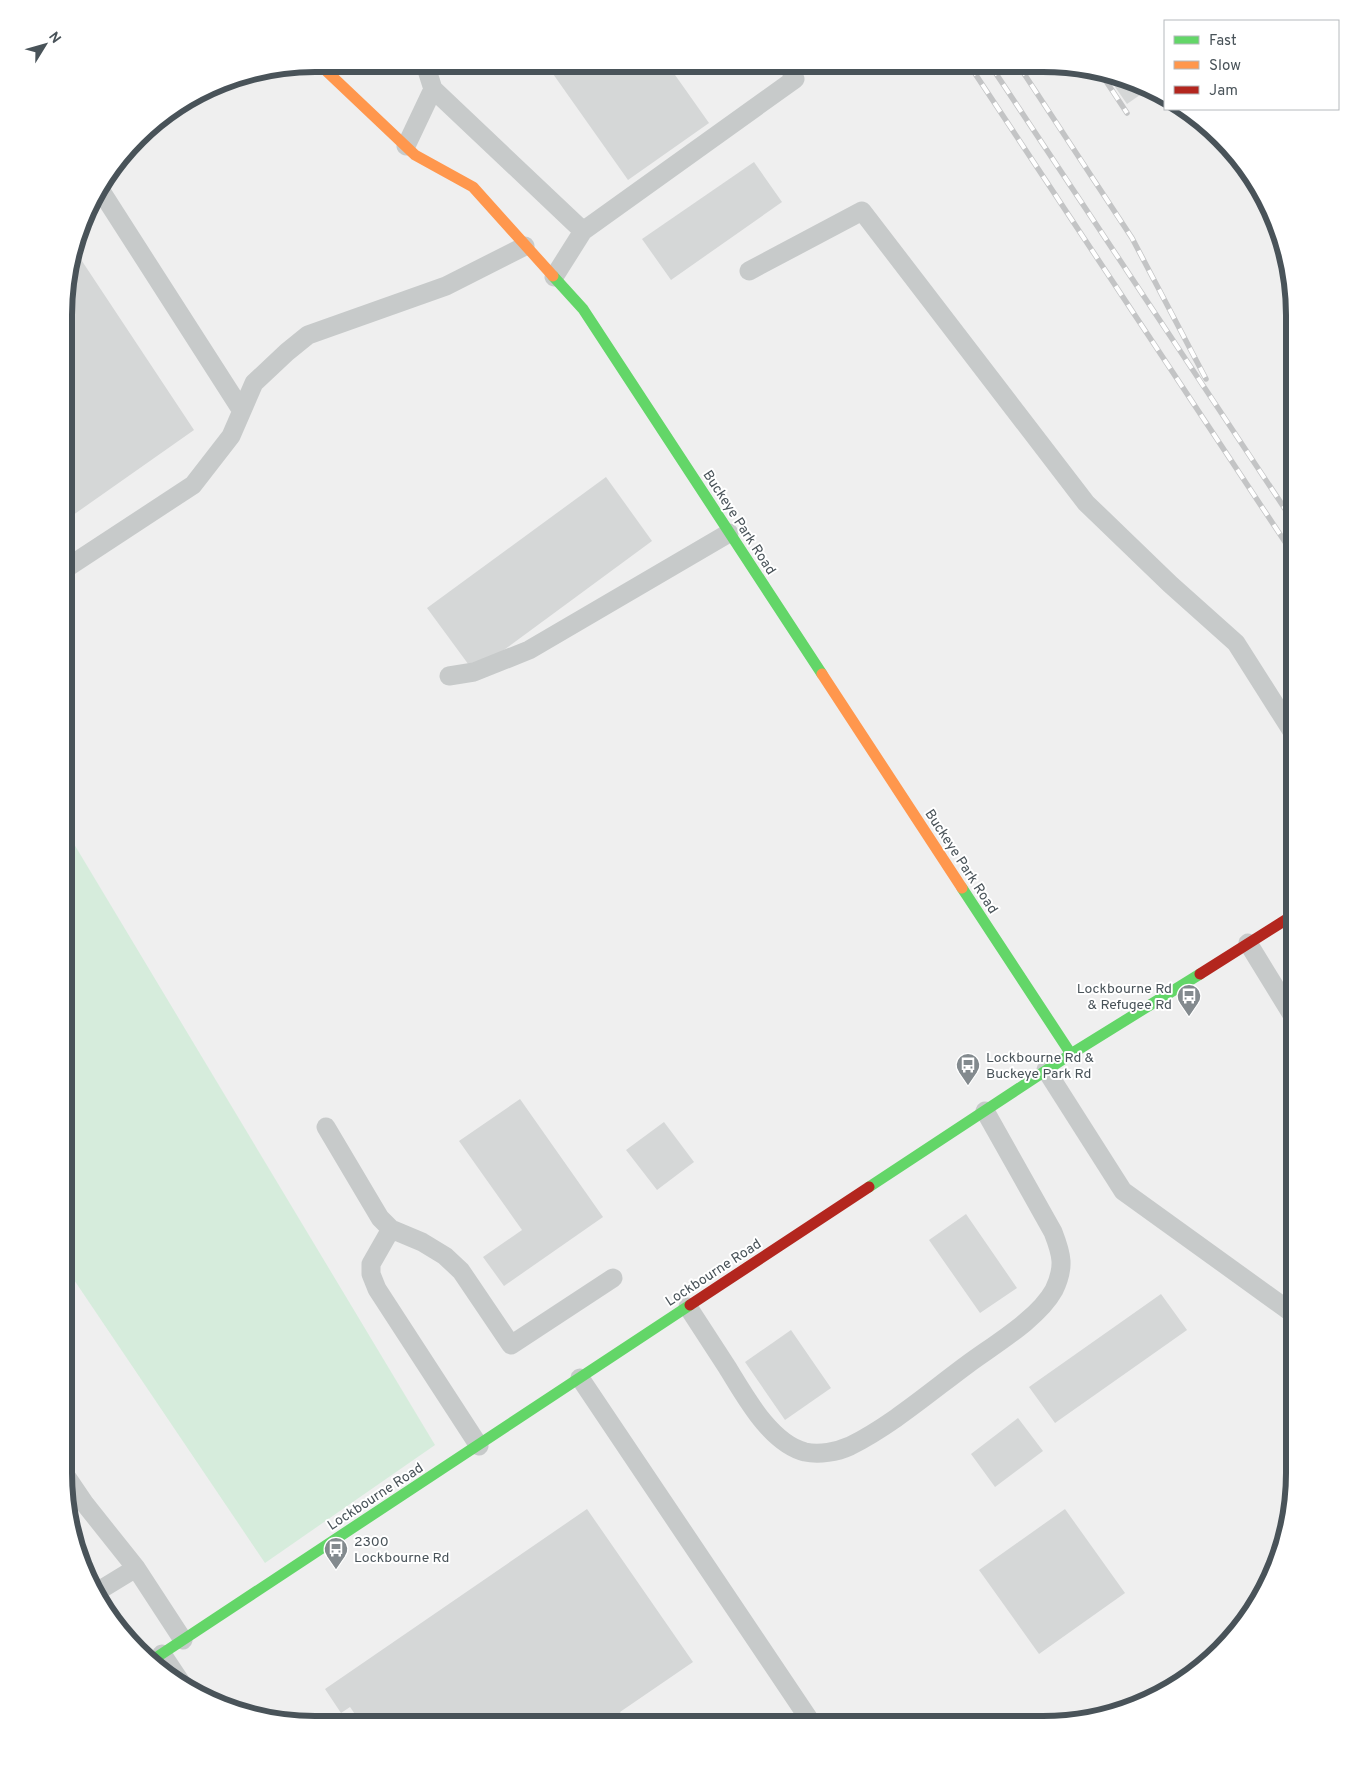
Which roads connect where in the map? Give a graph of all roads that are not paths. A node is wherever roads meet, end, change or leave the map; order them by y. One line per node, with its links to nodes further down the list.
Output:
1 (327, 72): 5 (main road, Buckeye Park Road)
2 (428, 72): 4 (lane)
3 (792, 72): 7 (lane)
4 (433, 89): 5 (lane); 7 (lane)
5 (406, 146): 8 (main road, Buckeye Park Road)
6 (104, 196): 11 (lane)
7 (583, 231): 10 (lane)
8 (525, 246): 10 (main road, Buckeye Park Road); 11 (lane)
9 (749, 271): 15 (lane)
10 (554, 277): 12 (main road, Buckeye Park Road)
11 (242, 411): 13 (lane)
12 (729, 533): 14 (lane); 19 (main road, Buckeye Park Road)
13 (72, 564)
14 (449, 676)
15 (1286, 722)
16 (1286, 920): 17 (main road, Lockbourne Road)
17 (1248, 943): 18 (lane); 19 (main road, Lockbourne Road)
18 (1286, 1005)
19 (1071, 1054): 20 (main road, Lockbourne Road)
20 (1046, 1070): 21 (main road, Lockbourne Road); 26 (lane)
21 (985, 1111): 25 (main road, Lockbourne Road); 25 (lane)
22 (326, 1127): 23 (lane)
23 (391, 1229): 24 (lane); 28 (lane)
24 (612, 1278)
25 (688, 1307): 27 (main road, Lockbourne Road)
26 (1286, 1309)
27 (580, 1378): 28 (main road, Lockbourne Road); 34 (lane)
28 (479, 1446): 32 (main road, Lockbourne Road)
29 (73, 1486): 30 (lane)
30 (136, 1568): 31 (lane); 32 (lane)
31 (102, 1589)
32 (183, 1640): 33 (main road, Lockbourne Road)
33 (156, 1657)
34 (807, 1716)

